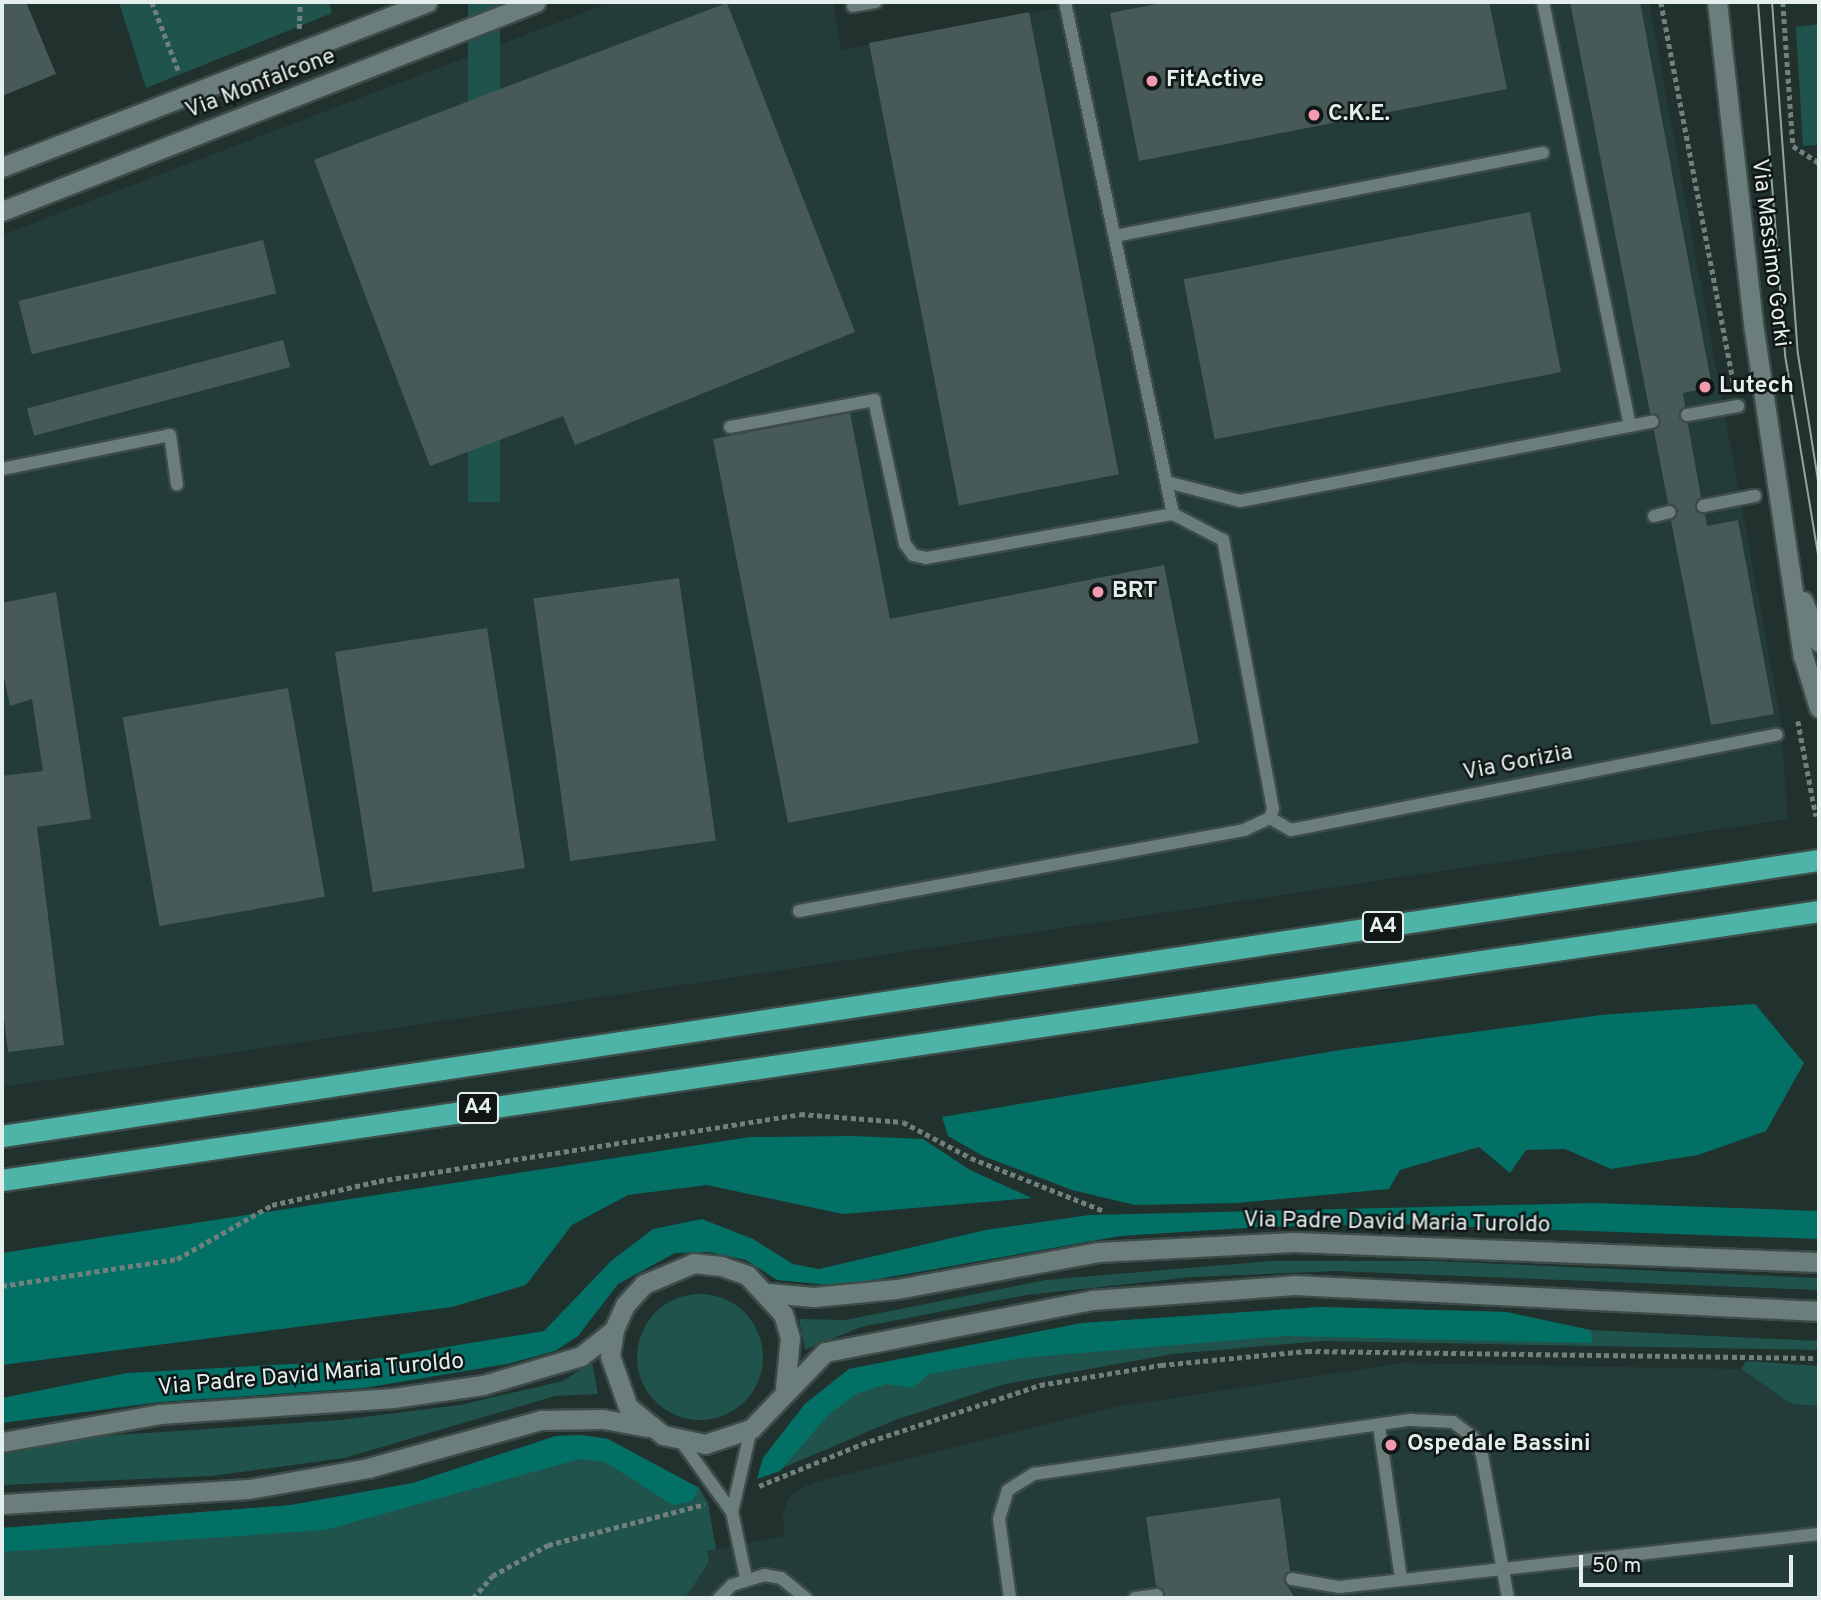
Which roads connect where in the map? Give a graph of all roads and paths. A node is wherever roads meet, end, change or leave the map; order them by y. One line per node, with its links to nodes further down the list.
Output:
1 (152, 2): 10 (path)
2 (426, 2): 10 (street, Via Monfalcone)
3 (536, 2): 14 (street, Via Monfalcone)
4 (876, 2): 9 (lane)
5 (1065, 2): 15 (lane)
6 (1543, 2): 19 (lane)
7 (1717, 2): 26 (street, Via Massimo Gorki)
8 (1783, 2): 12 (path)
9 (853, 6)
10 (188, 96): 13 (street, Via Monfalcone)
11 (1542, 153): 15 (lane)
12 (1819, 163)
13 (2, 167)
14 (2, 211)
15 (1115, 236): 22 (lane)
16 (1738, 406): 17 (lane)
17 (1687, 415)
18 (1652, 422): 19 (lane)
19 (1630, 426): 22 (lane)
20 (730, 427): 28 (lane)
21 (2, 469): 23 (lane)
22 (1167, 482): 28 (lane)
23 (177, 485)
24 (1755, 496): 25 (lane)
25 (1703, 506)
26 (1780, 511): 30 (street, Via Massimo Gorki); 31 (street, Via Massimo Gorki)
27 (1670, 512): 29 (lane)
28 (1173, 514): 33 (lane)
29 (1654, 516)
30 (1819, 642)
31 (1819, 708)
32 (1777, 735): 33 (lane, Via Gorizia)
33 (1270, 818): 35 (lane)
34 (1819, 860): 37 (highway, A4)
35 (799, 911)
36 (1819, 911): 38 (highway, A4)
37 (2, 1136)
38 (2, 1180)
39 (1104, 1211): 41 (path)
40 (1819, 1262): 42 (street, Via Padre David Maria Turoldo)
41 (2, 1286)
42 (768, 1293): 44 (street); 46 (street)
43 (1819, 1311): 46 (street)
44 (614, 1330): 48 (street); 51 (street, Via Padre David Maria Turoldo)
45 (1819, 1358): 52 (path)
46 (785, 1388): 49 (street)
47 (1379, 1426): 57 (lane); 59 (lane); 65 (lane)
48 (648, 1427): 50 (street); 54 (street)
49 (751, 1429): 50 (street); 52 (lane)
50 (681, 1441): 53 (lane)
51 (2, 1442)
52 (737, 1493): 55 (lane)
53 (720, 1497): 55 (lane); 62 (path)
54 (2, 1504)
55 (732, 1512): 58 (lane)
56 (1819, 1534): 57 (lane)
57 (1502, 1566): 59 (lane); 67 (lane)
58 (746, 1578): 63 (lane); 64 (lane)
59 (1401, 1578): 60 (lane)
60 (1292, 1579)
61 (1157, 1595): 66 (lane)
62 (472, 1598)
63 (719, 1598)
64 (806, 1598)
65 (1010, 1598)
66 (1135, 1598)
67 (1508, 1598)

